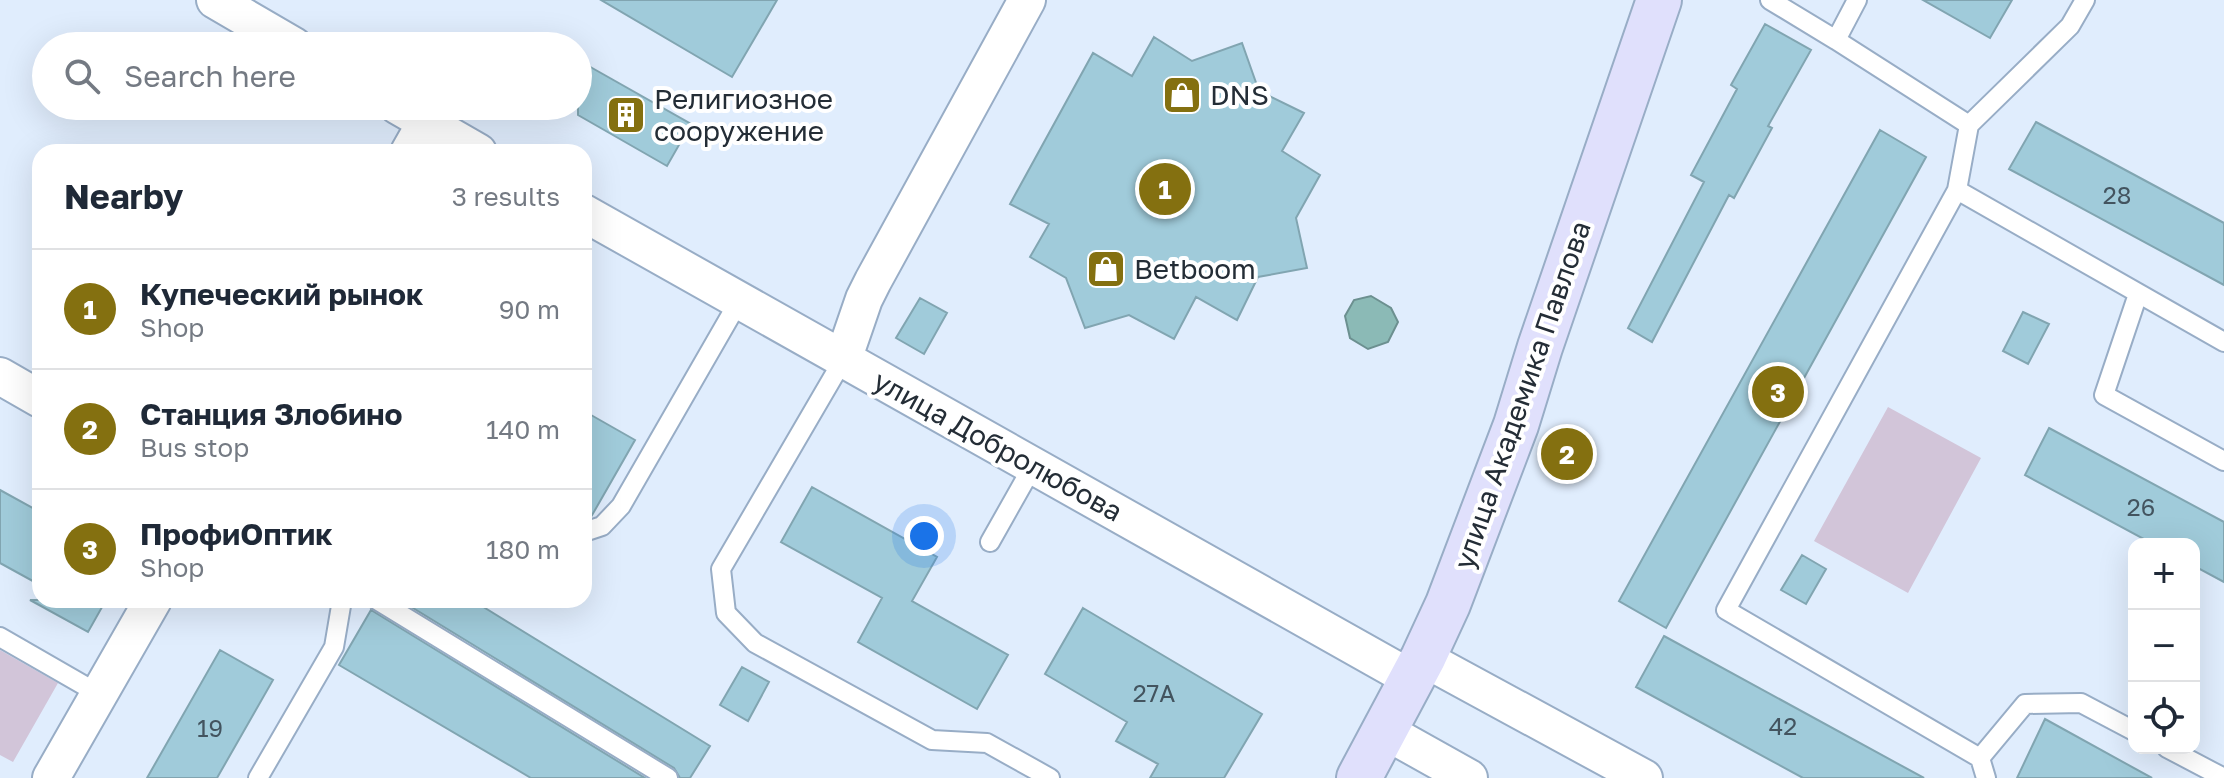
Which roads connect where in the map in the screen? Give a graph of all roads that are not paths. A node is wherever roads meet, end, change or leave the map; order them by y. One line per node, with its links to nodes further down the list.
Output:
1 (215, 0): 7 (street)
2 (1027, 0): 17 (street)
3 (1659, 0): 28 (main road, улица Академика Павлова)
4 (1770, 0): 8 (lane)
5 (1857, 0): 8 (lane)
6 (2085, 0): 9 (lane)
7 (270, 32)
8 (1836, 40): 9 (lane)
9 (1969, 125): 12 (lane)
10 (411, 127): 11 (street)
11 (457, 144)
12 (1957, 190): 14 (lane); 33 (lane)
13 (592, 218): 15 (street, улица Добролюбова)
14 (2138, 294): 16 (lane); 20 (lane)
15 (739, 301): 17 (street, улица Добролюбова); 22 (lane)
16 (2224, 342)
17 (843, 360): 21 (street, улица Добролюбова); 37 (lane)
18 (0, 376): 19 (street)
19 (32, 394)
20 (2224, 461)
21 (1034, 464): 23 (lane); 28 (street, улица Добролюбова)
22 (592, 529)
23 (990, 542)
24 (148, 608): 29 (street)
25 (341, 608): 35 (lane)
26 (390, 608): 36 (lane)
27 (0, 637): 29 (lane)
28 (1418, 668): 31 (main road, улица Академика Павлова); 40 (street, улица Добролюбова)
29 (99, 694): 34 (street)
30 (2128, 728): 33 (lane)
31 (1385, 731): 38 (main road, улица Академика Павлова); 39 (street)
32 (2178, 754): 42 (lane)
33 (1980, 758): 41 (lane)
34 (51, 778)
35 (258, 778)
36 (668, 778)
37 (1050, 778)
38 (1359, 778)
39 (1469, 778)
40 (1644, 778)
41 (1986, 778)
42 (2224, 778)

